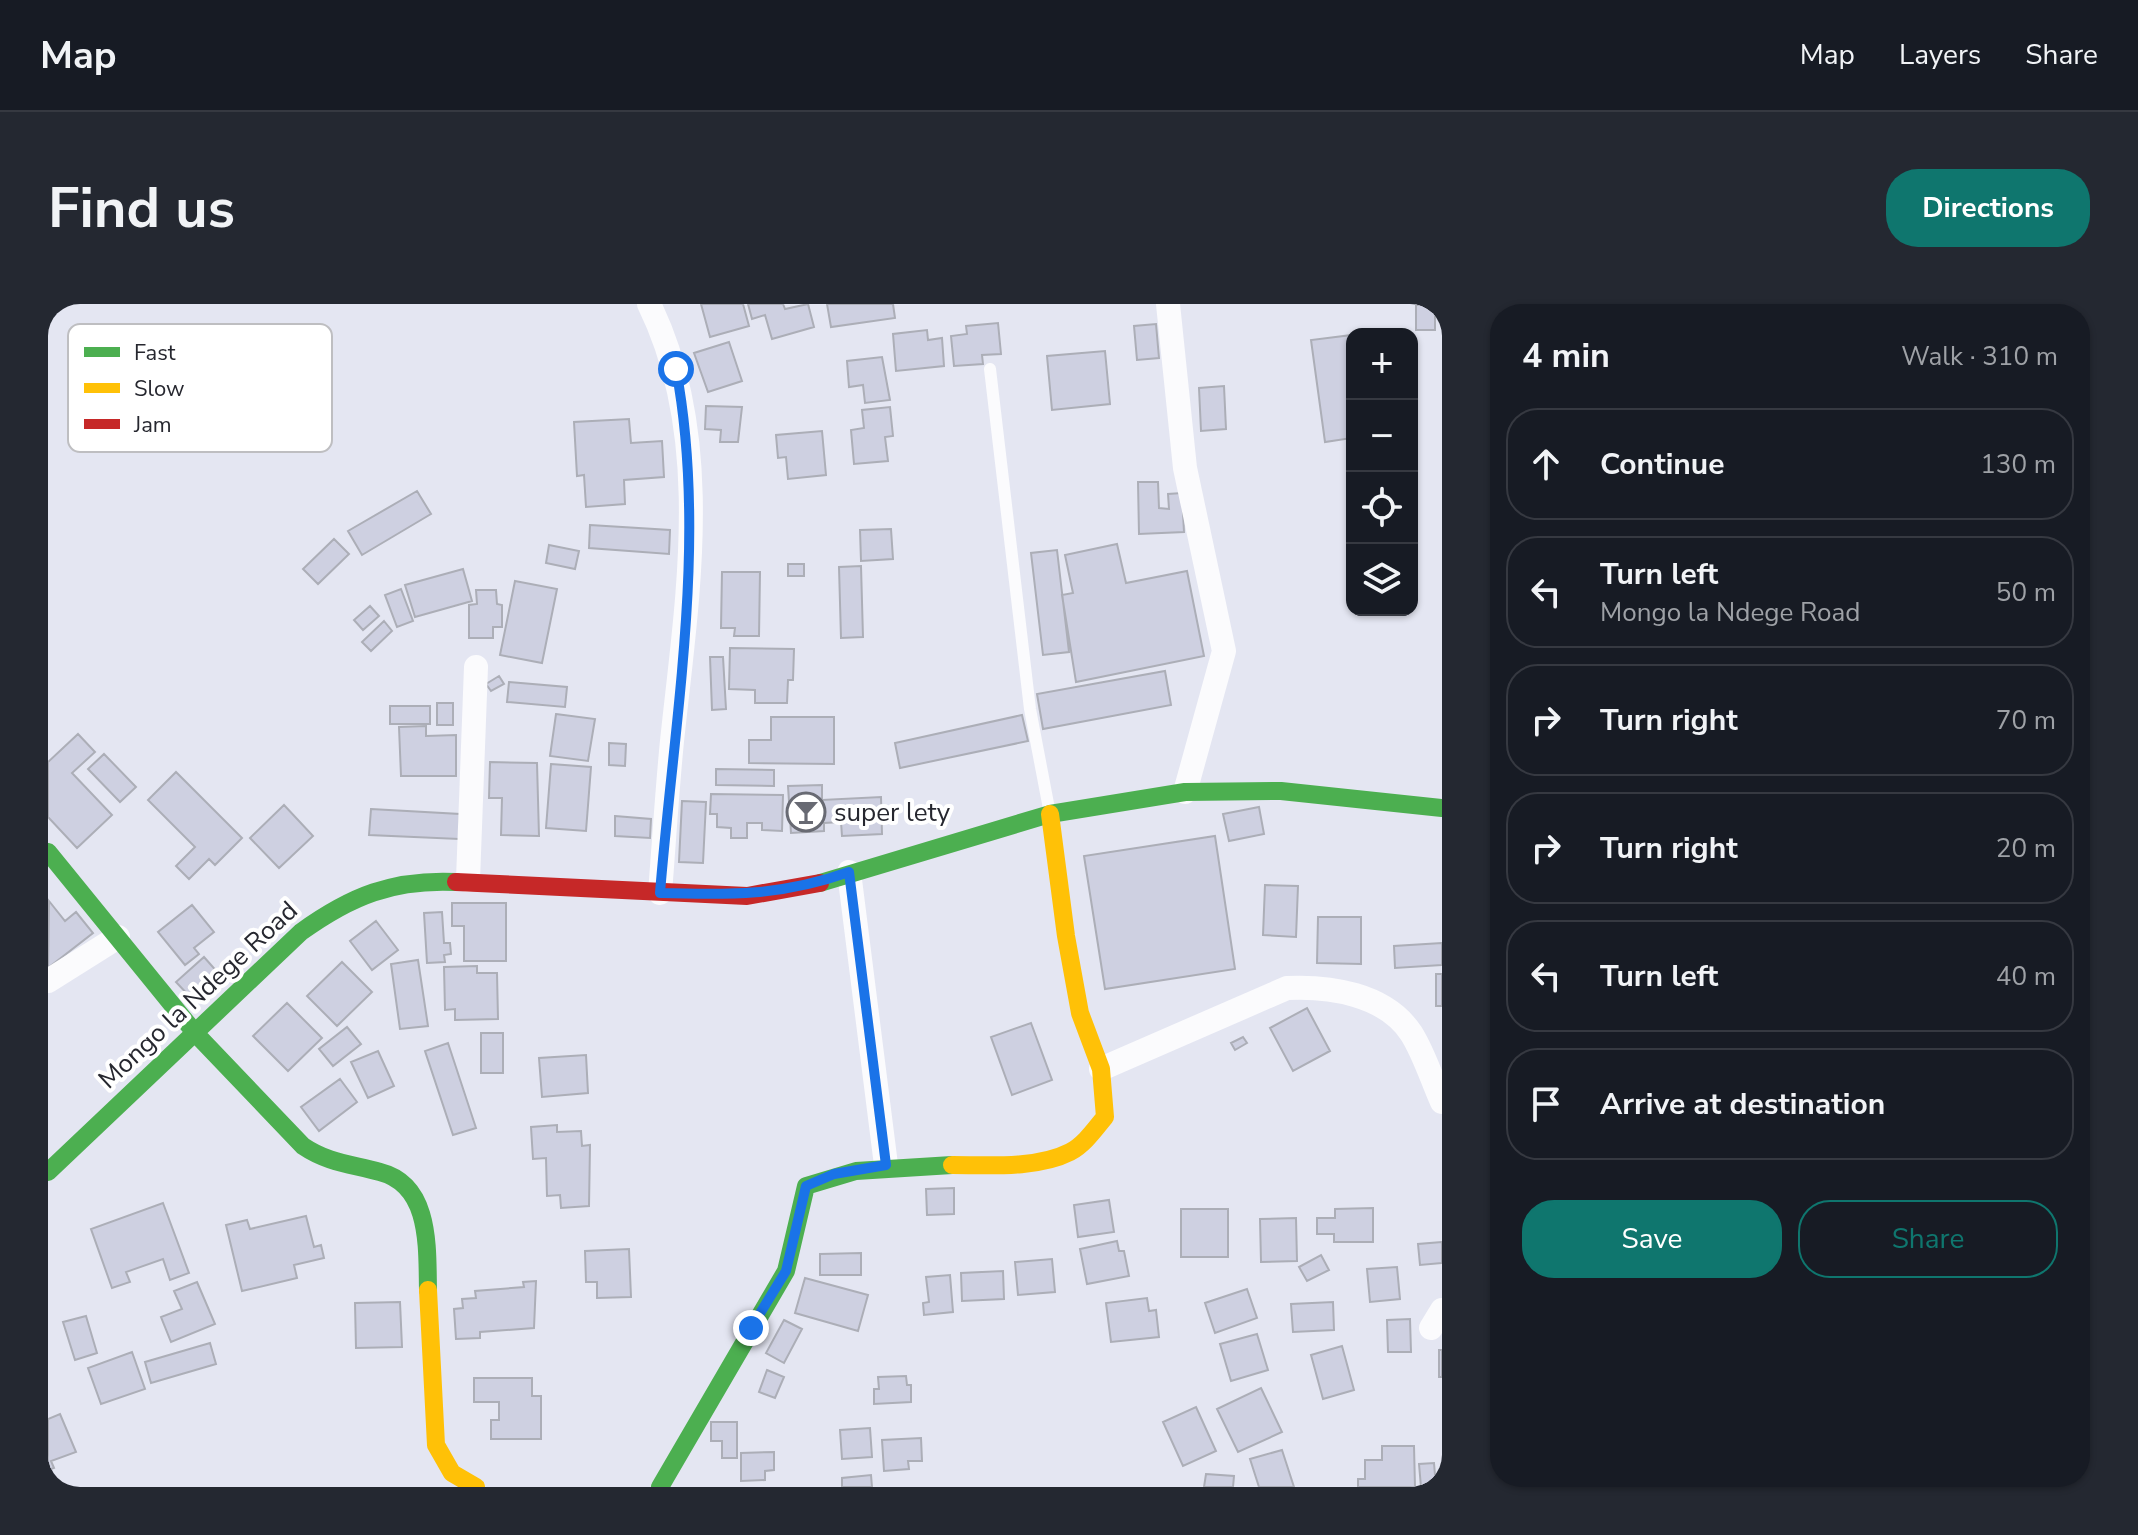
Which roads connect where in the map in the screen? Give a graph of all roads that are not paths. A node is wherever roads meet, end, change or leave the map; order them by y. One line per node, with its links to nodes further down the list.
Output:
1 (649, 304): 11 (street)
2 (1168, 304): 5 (street)
3 (990, 369): 7 (lane)
4 (476, 667): 10 (street)
5 (1185, 792): 6 (street, Mongo la Ndege Road); 7 (street, Mongo la Ndege Road)
6 (1442, 808)
7 (1050, 814): 9 (street, Mongo la Ndege Road); 15 (street)
8 (48, 852): 12 (street)
9 (849, 872): 11 (street, Mongo la Ndege Road); 17 (street)
10 (468, 880): 11 (street, Mongo la Ndege Road); 14 (street, Mongo la Ndege Road)
11 (660, 893)
12 (118, 937): 13 (street); 14 (street)
13 (48, 981)
14 (196, 1034): 18 (street, Mongo la Ndege Road); 19 (street)
15 (1101, 1069): 16 (street); 17 (street)
16 (1442, 1102)
17 (886, 1165): 20 (street)
18 (48, 1172)
19 (476, 1487)
20 (660, 1487)

